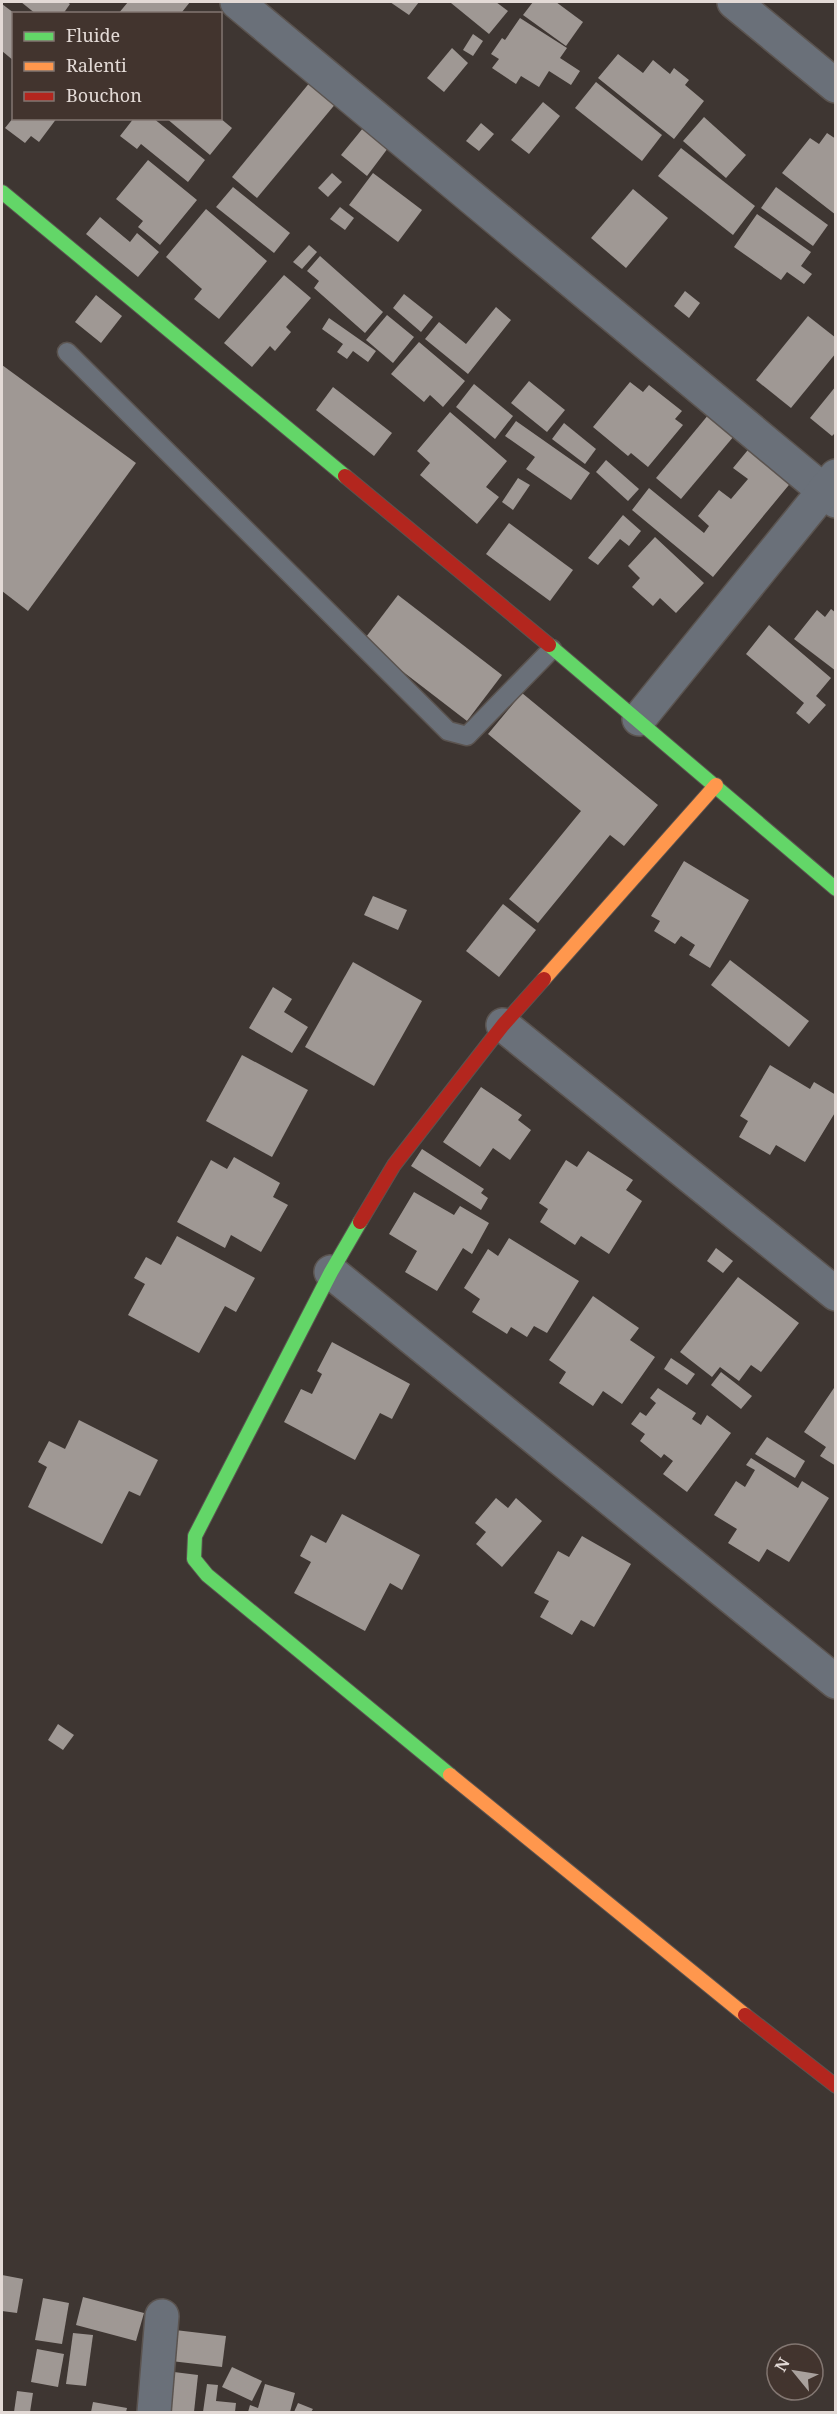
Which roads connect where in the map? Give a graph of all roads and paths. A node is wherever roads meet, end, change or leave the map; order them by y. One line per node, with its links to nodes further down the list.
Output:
1 (237, 2): 6 (street)
2 (734, 2): 3 (street)
3 (836, 86)
4 (2, 192): 7 (street)
5 (67, 352): 7 (lane)
6 (832, 490): 8 (street)
7 (552, 649): 8 (street)
8 (639, 719): 9 (street)
9 (716, 785): 10 (street); 11 (street)
10 (836, 889)
11 (503, 1024): 12 (street); 13 (street)
12 (331, 1272): 14 (street); 15 (street)
13 (836, 1294)
14 (836, 1682)
15 (836, 2086)
16 (162, 2316): 17 (street)
17 (154, 2412)

